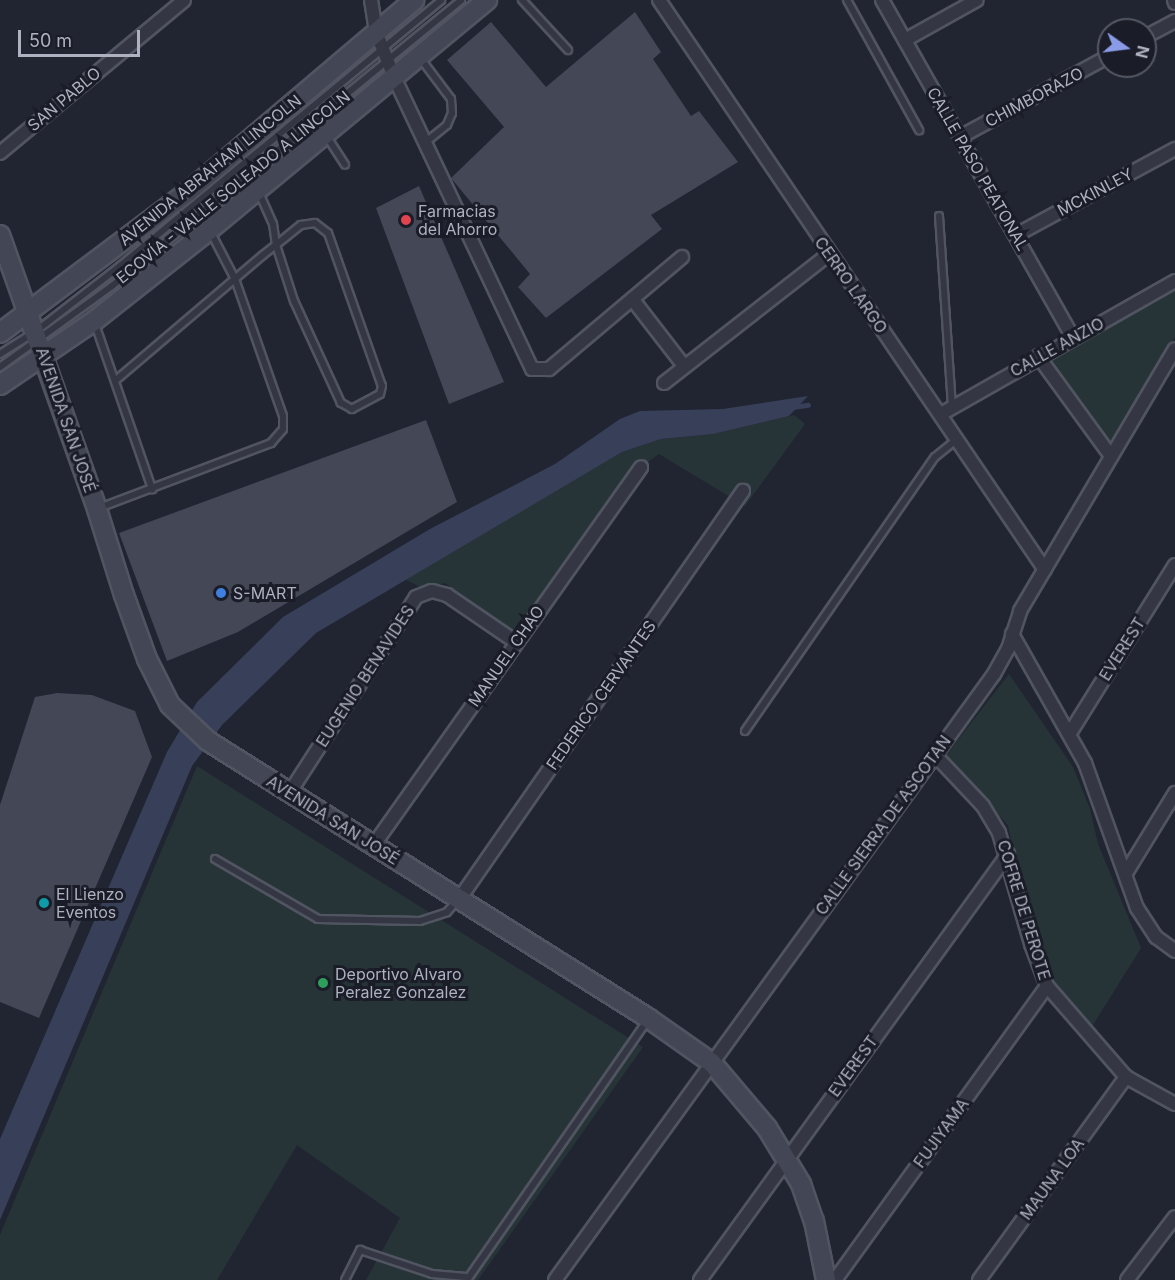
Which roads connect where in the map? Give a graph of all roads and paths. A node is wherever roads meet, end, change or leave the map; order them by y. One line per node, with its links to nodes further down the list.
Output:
1 (184, 0): 26 (street, SAN PABLO)
2 (371, 0): 14 (street)
3 (414, 0): 14 (street, AVENIDA ABRAHAM LINCOLN)
4 (441, 0): 16 (lane)
5 (461, 0): 20 (lane, ECOVÍA - VALLE SOLEADO A LINCOLN)
6 (487, 0): 18 (street)
7 (522, 0): 17 (lane)
8 (658, 0): 34 (street, CERRO LARGO)
9 (847, 0): 21 (lane)
10 (882, 0): 15 (street, CALLE PASO PEATONAL)
11 (977, 0): 15 (street)
12 (1175, 21): 13 (street)
13 (1157, 31)
14 (376, 32): 16 (street); 39 (street, AVENIDA ABRAHAM LINCOLN)
15 (905, 40): 23 (street, CALLE PASO PEATONAL)
16 (383, 49): 20 (street); 43 (lane)
17 (568, 50)
18 (419, 56): 20 (street); 24 (lane)
19 (1097, 63): 23 (street, CHIMBORAZO)
20 (391, 69): 22 (street); 24 (street); 43 (lane, ECOVÍA - VALLE SOLEADO A LINCOLN)
21 (919, 130)
22 (324, 134): 27 (lane); 28 (street)
23 (960, 137): 32 (street, CALLE PASO PEATONAL)
24 (424, 143): 38 (street)
25 (1175, 149): 32 (street, MCKINLEY)
26 (0, 153)
27 (345, 165)
28 (258, 191): 30 (street); 33 (lane)
29 (939, 216): 52 (lane)
30 (210, 230): 36 (lane); 40 (street)
31 (0, 235): 39 (street, AVENIDA SAN JOSÉ)
32 (1016, 235): 42 (street, CALLE PASO PEATONAL)
33 (276, 245): 33 (lane); 36 (lane)
34 (829, 254): 47 (street); 53 (street, CERRO LARGO)
35 (682, 257): 38 (street)
36 (235, 279): 49 (lane); 57 (lane)
37 (1175, 281): 42 (street, CALLE ANZIO)
38 (633, 300): 47 (street)
39 (27, 314): 41 (street, AVENIDA ABRAHAM LINCOLN); 43 (street, AVENIDA SAN JOSÉ)
40 (94, 321): 43 (street); 49 (lane)
41 (0, 333)
42 (1073, 338): 46 (street, CALLE ANZIO)
43 (39, 344): 45 (lane); 48 (lane, ECOVÍA - VALLE SOLEADO A LINCOLN); 51 (street); 59 (street, AVENIDA SAN JOSÉ)
44 (1175, 349): 55 (street, CALLE SIERRA DE ASCOTAN)
45 (0, 354)
46 (1038, 356): 52 (street, CALLE ANZIO); 55 (street)
47 (684, 366): 50 (street)
48 (0, 367)
49 (116, 380): 57 (lane)
50 (664, 383)
51 (0, 385)
52 (952, 408): 53 (street, CALLE ANZIO)
53 (941, 414): 54 (street, CERRO LARGO)
54 (957, 438): 61 (street, CERRO LARGO); 64 (lane)
55 (1111, 456): 61 (street, CALLE SIERRA DE ASCOTAN)
56 (641, 467): 63 (street, MANUEL CHAO)
57 (152, 489): 59 (lane)
58 (743, 491): 73 (street, FEDERICO CERVANTES)
59 (97, 509): 67 (street, AVENIDA SAN JOSÉ)
60 (1175, 565): 65 (street, EVEREST)
61 (1045, 570): 62 (street, CALLE SIERRA DE ASCOTAN)
62 (1012, 634): 65 (street); 66 (street, CALLE SIERRA DE ASCOTAN)
63 (516, 642): 67 (street, EUGENIO BENAVIDES); 69 (street, MANUEL CHAO)
64 (745, 731)
65 (1070, 733): 72 (street)
66 (934, 754): 70 (street, COFRE DE PEROTE); 77 (street, CALLE SIERRA DE ASCOTAN)
67 (290, 792): 69 (street, AVENIDA SAN JOSÉ)
68 (1175, 793): 72 (street)
69 (373, 846): 73 (street, AVENIDA SAN JOSÉ)
70 (1008, 854): 75 (street, COFRE DE PEROTE); 80 (street, EVEREST)
71 (215, 859): 73 (lane)
72 (1126, 873): 74 (street)
73 (460, 898): 76 (street, AVENIDA SAN JOSÉ)
74 (1175, 951)
75 (1047, 986): 78 (street, COFRE DE PEROTE); 86 (street, FUJIYAMA)
76 (648, 1018): 77 (street, AVENIDA SAN JOSÉ); 82 (lane)
77 (712, 1063): 80 (street, AVENIDA SAN JOSÉ); 83 (street, CALLE SIERRA DE ASCOTAN)
78 (1126, 1077): 79 (street, COFRE DE PEROTE); 87 (street, MAUNA LOA)
79 (1175, 1104)
80 (787, 1158): 84 (street, EVEREST); 85 (street, AVENIDA SAN JOSÉ)
81 (1175, 1217): 88 (street)
82 (345, 1280)
83 (555, 1280)
84 (700, 1280)
85 (826, 1280)
86 (835, 1280)
87 (979, 1280)
88 (1127, 1280)

